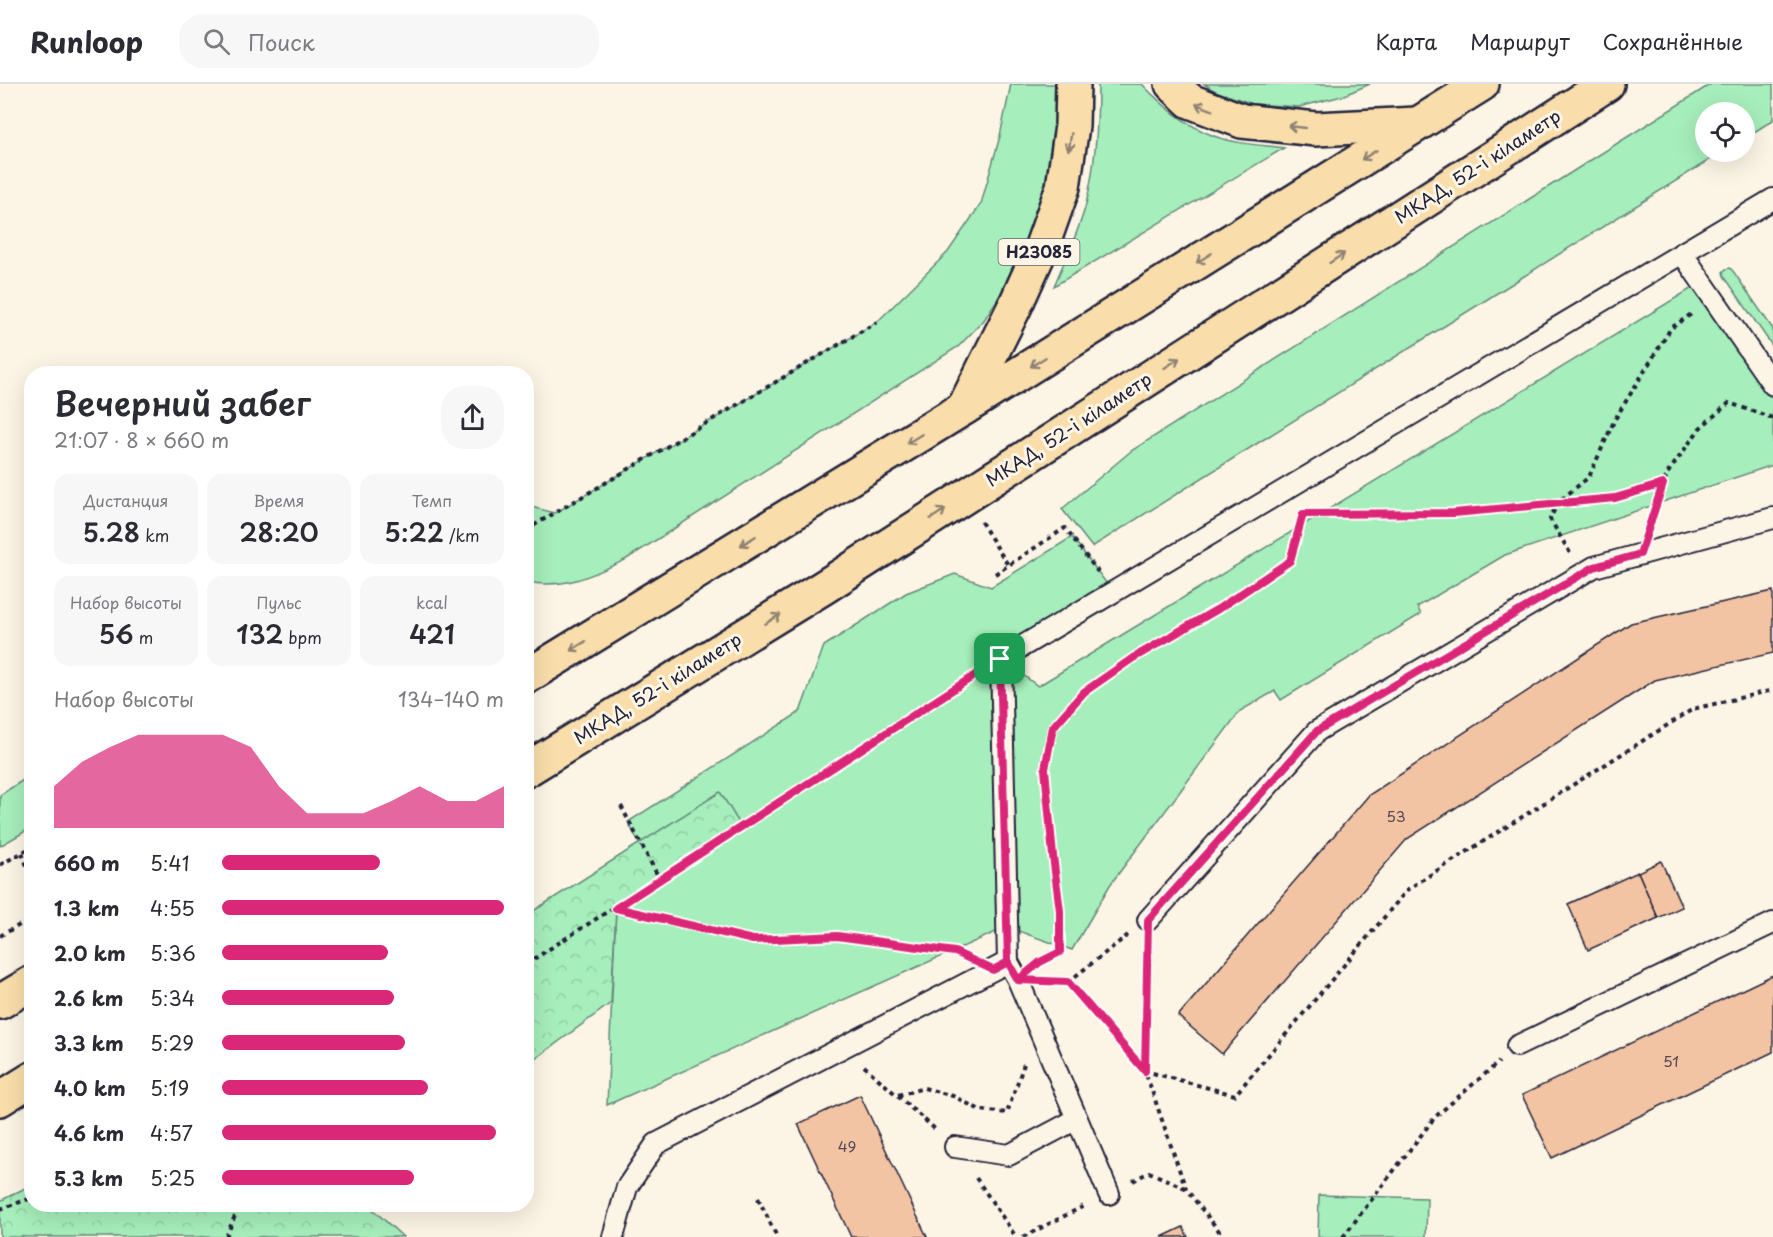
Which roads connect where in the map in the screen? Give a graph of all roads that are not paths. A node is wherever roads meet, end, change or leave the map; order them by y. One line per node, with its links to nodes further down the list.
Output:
1 (1073, 84): 9 (highway, Н23085, one-way to 9)
2 (1172, 84): 5 (highway, one-way to 2)
3 (1482, 84): 5 (highway)
4 (1607, 84): 12 (highway, МКАД, 52-і кіламетр, one-way to 4)
5 (1419, 124): 9 (highway, one-way to 9)
6 (1773, 199): 7 (lane)
7 (1682, 253): 8 (lane); 15 (lane)
8 (1773, 385)
9 (964, 408): 11 (highway, one-way to 11)
10 (1773, 518): 13 (lane)
11 (534, 672)
12 (534, 765)
13 (1148, 920)
14 (1773, 923): 18 (lane)
15 (1000, 966): 21 (lane); 24 (lane)
16 (24, 988): 17 (highway)
17 (0, 1002)
18 (1517, 1046)
19 (24, 1084): 20 (highway)
20 (0, 1099)
21 (1077, 1119): 22 (lane); 23 (lane)
22 (955, 1147)
23 (1109, 1194)
24 (613, 1237)

